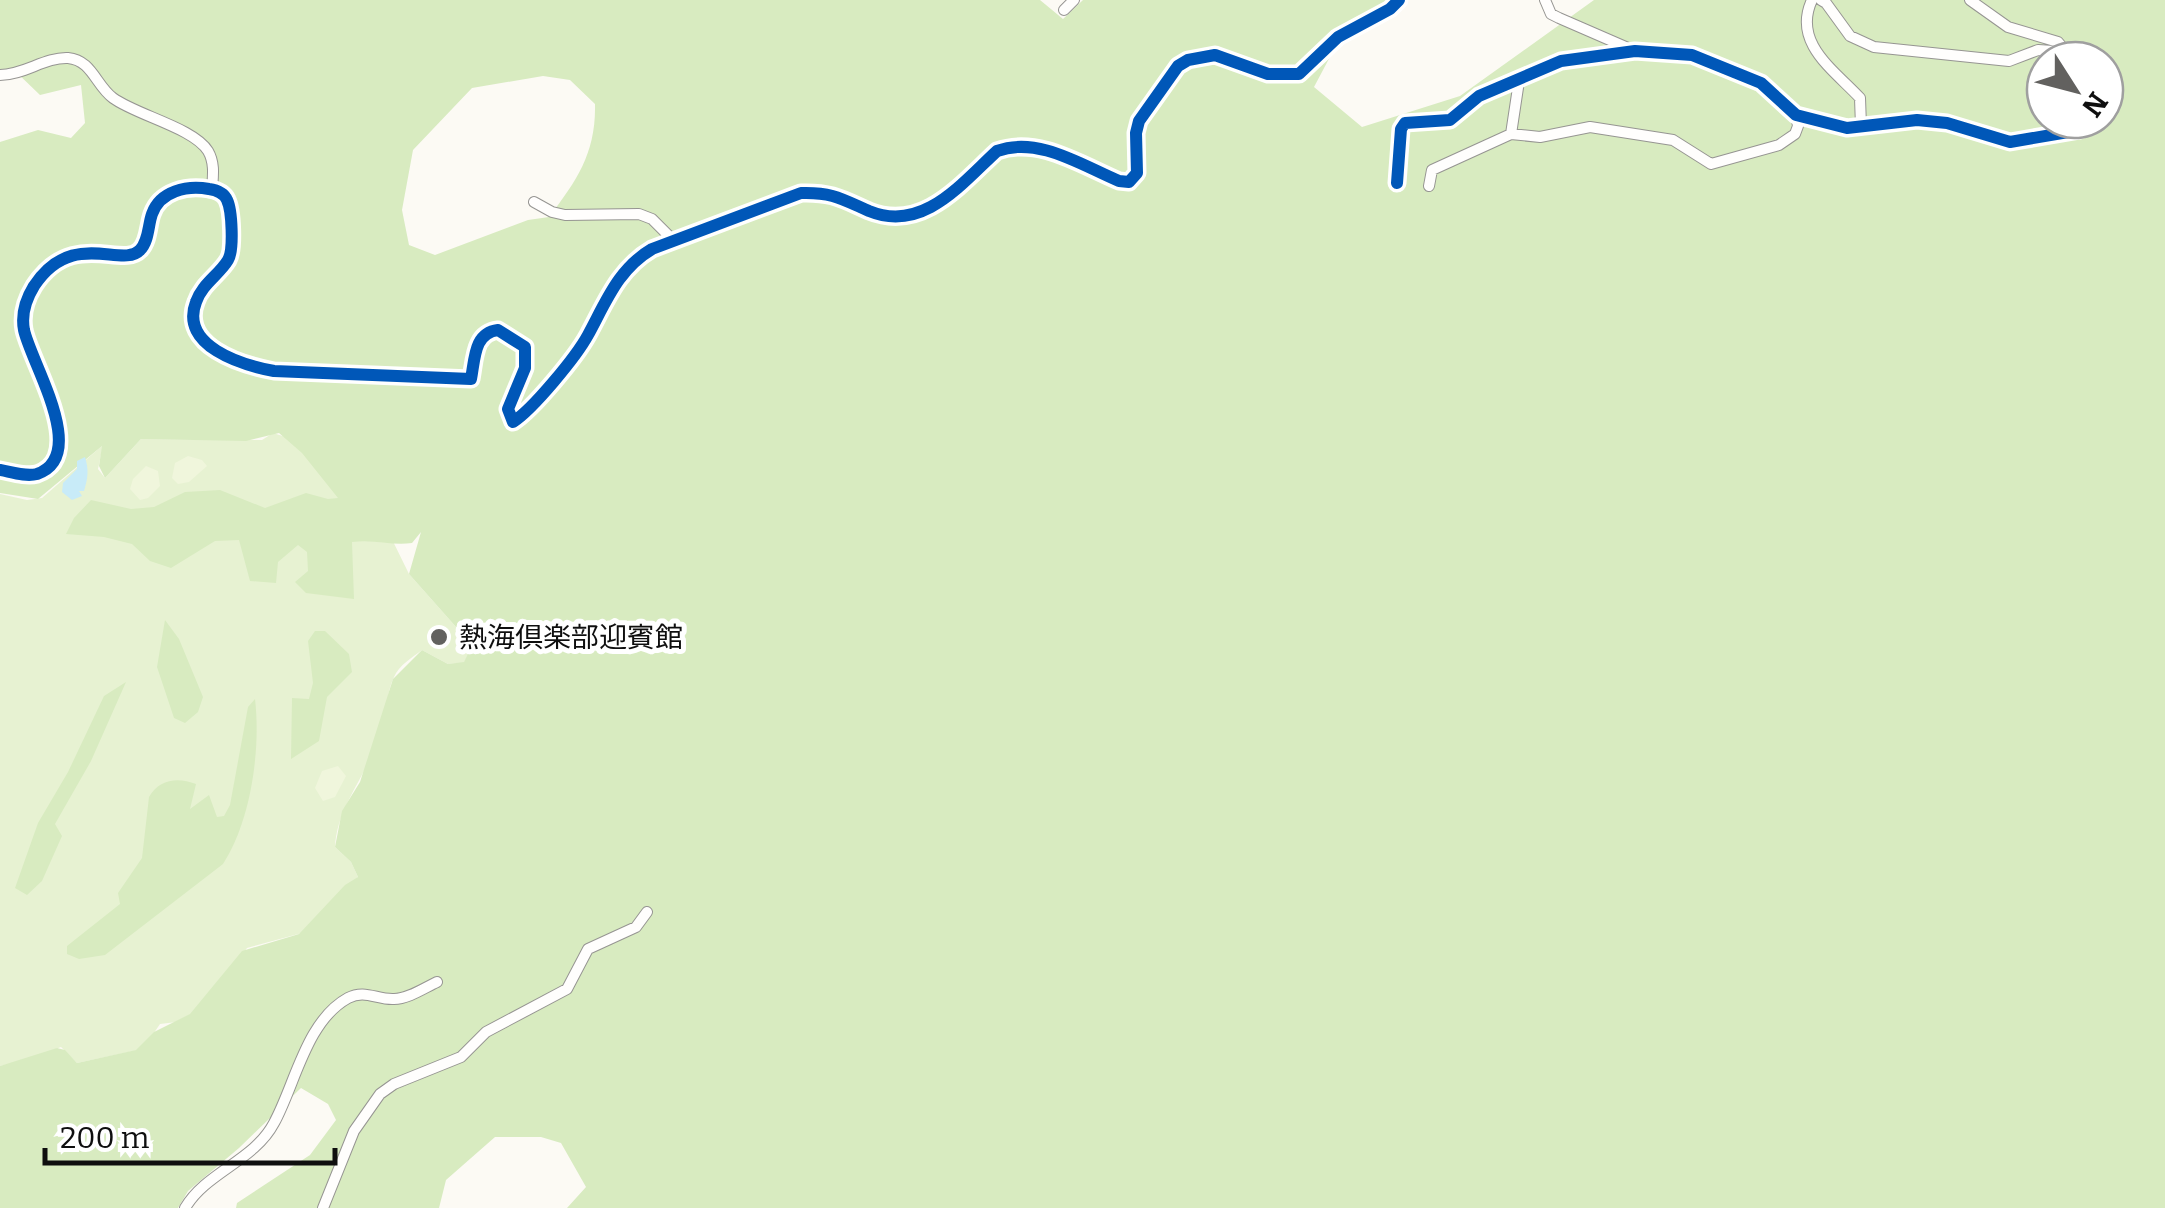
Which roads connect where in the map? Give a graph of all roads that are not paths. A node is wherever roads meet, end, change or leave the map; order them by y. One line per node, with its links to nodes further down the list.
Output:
1 (1074, 0): 7 (street)
2 (1399, 0): 21 (street)
3 (1545, 0): 9 (street)
4 (1812, 0): 14 (street)
5 (1820, 0): 10 (street)
6 (1970, 0): 8 (street)
7 (1064, 10)
8 (2053, 40)
9 (1635, 51): 12 (street); 13 (street)
10 (2025, 55)
11 (0, 75): 19 (street)
12 (1519, 82): 15 (street); 17 (street)
13 (1796, 114): 14 (street); 15 (street)
14 (1860, 126): 16 (street)
15 (1511, 134): 18 (street)
16 (2025, 139)
17 (1397, 183)
18 (1429, 186)
19 (212, 189): 21 (street); 22 (street)
20 (534, 202): 21 (street)
21 (675, 242)
22 (0, 470)
23 (647, 912): 26 (street)
24 (436, 982): 25 (street)
25 (185, 1208)
26 (324, 1208)

